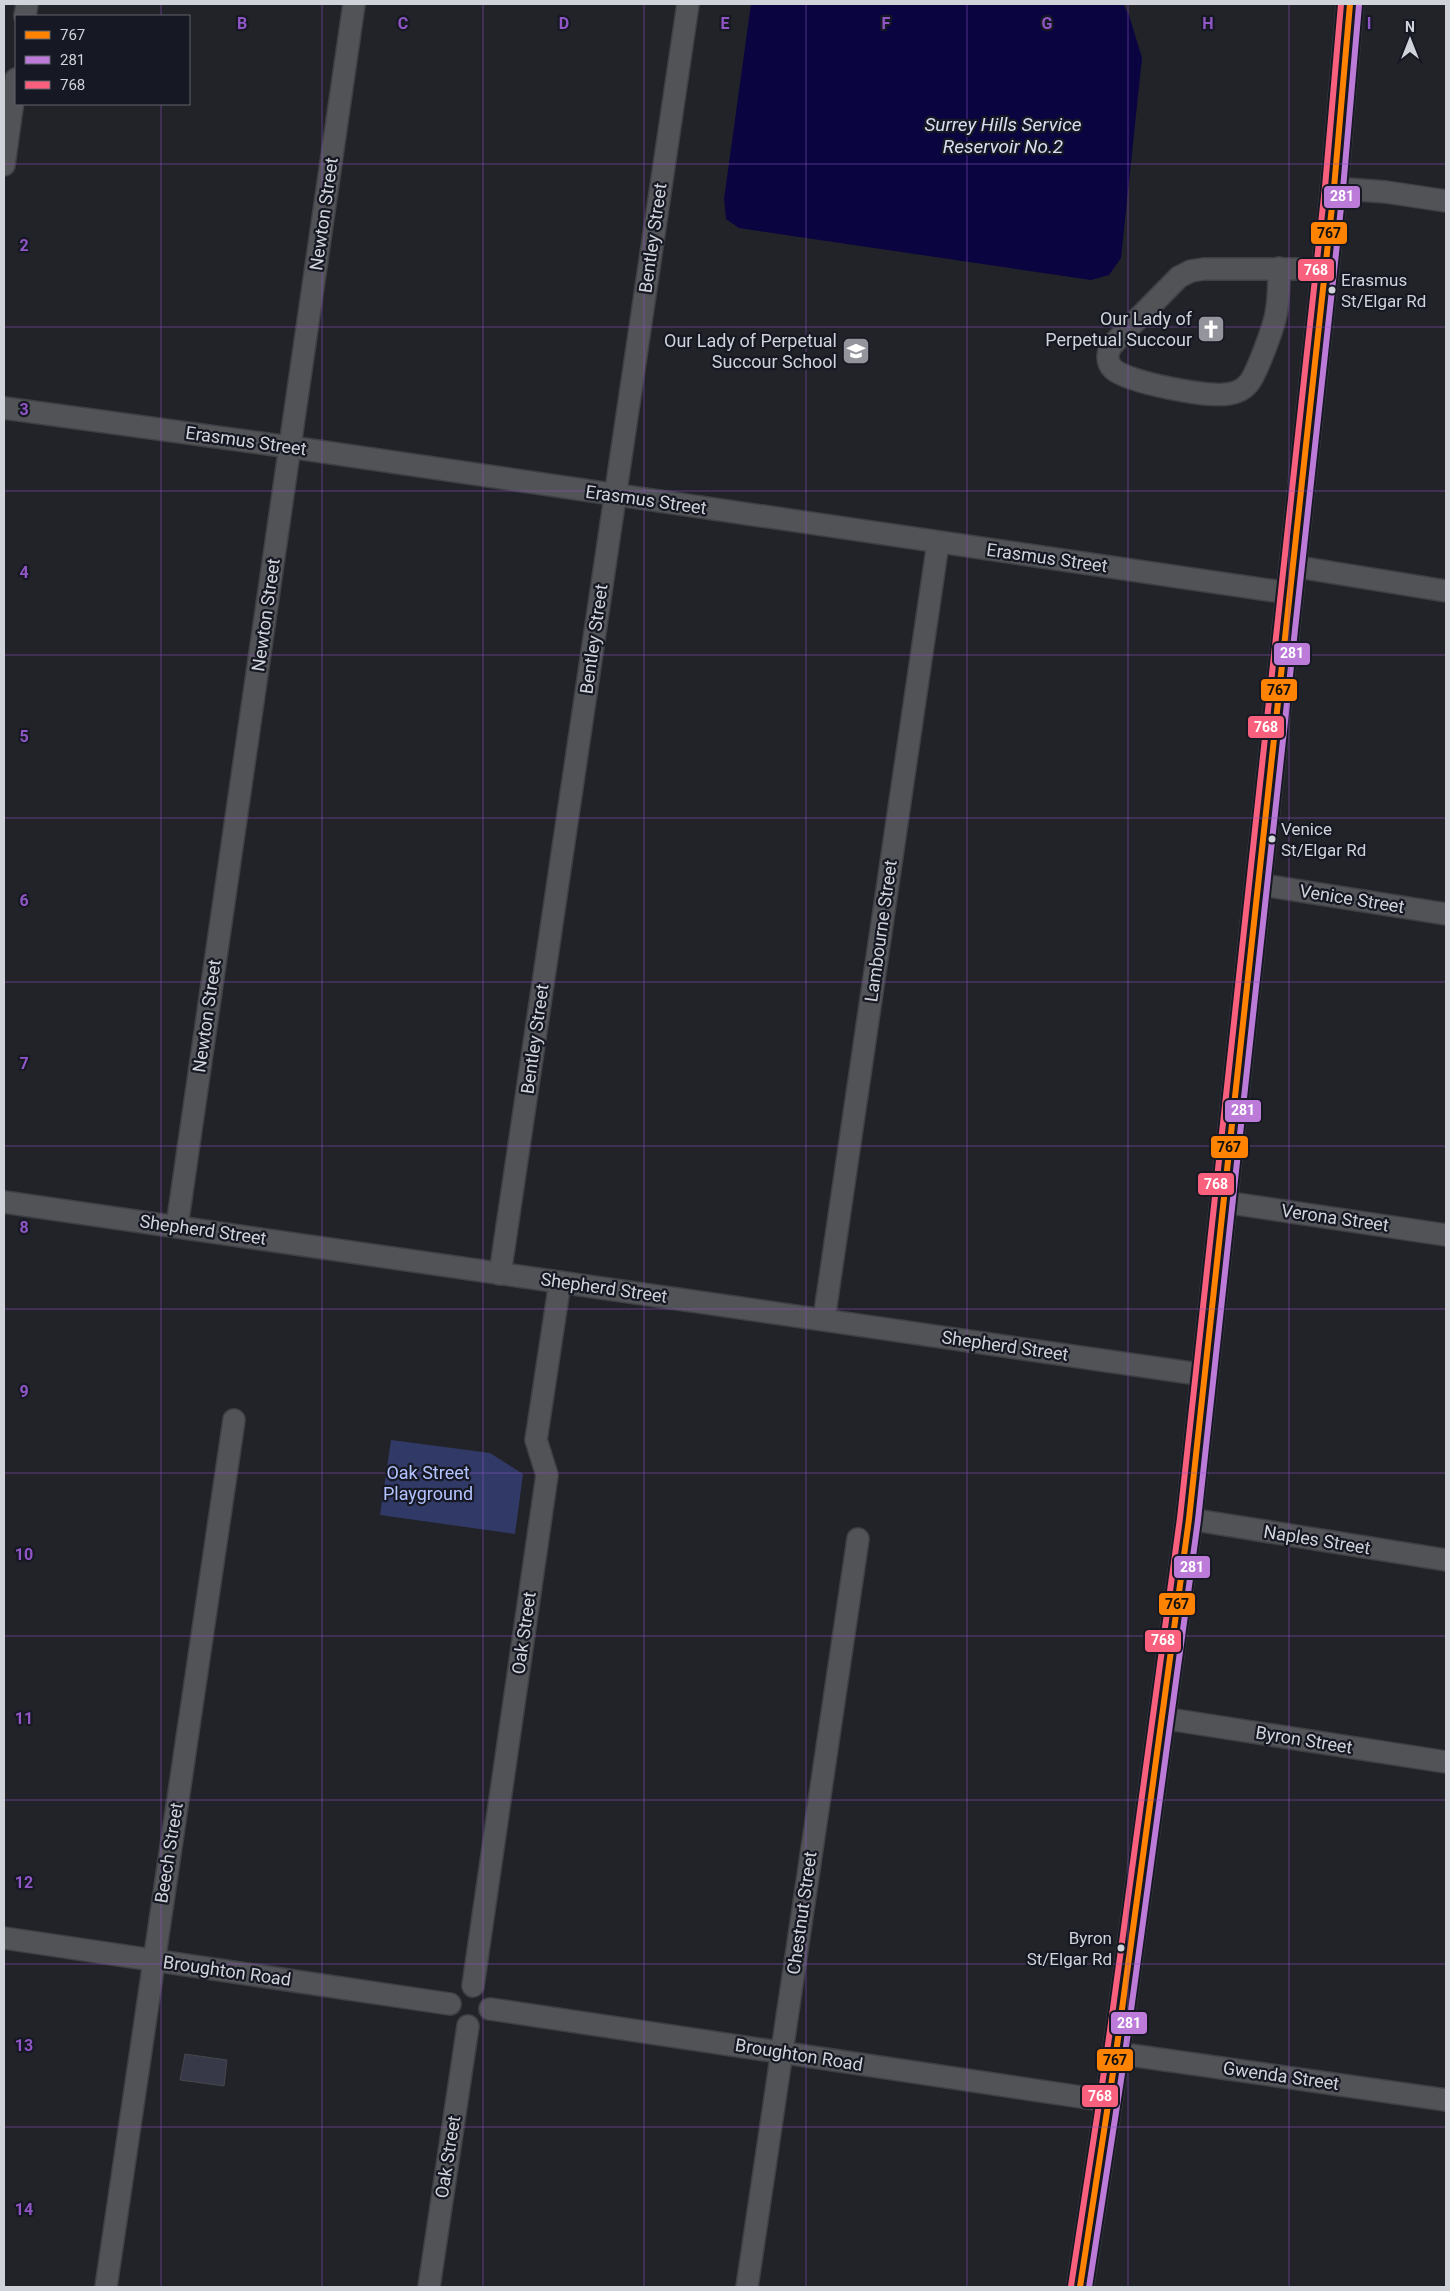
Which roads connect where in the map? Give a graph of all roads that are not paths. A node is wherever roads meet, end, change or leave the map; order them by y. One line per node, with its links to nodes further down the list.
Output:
1 (354, 4): 11 (street, Newton Street)
2 (688, 4): 12 (street, Bentley Street)
3 (1350, 4): 6 (main road)
4 (15, 86): 5 (street)
5 (4, 165)
6 (1334, 188): 7 (street); 9 (main road)
7 (1446, 201)
8 (1280, 268): 8 (street); 9 (street)
9 (1325, 268): 14 (main road)
10 (4, 408): 11 (street, Erasmus Street)
11 (290, 447): 12 (street, Erasmus Street); 21 (street, Newton Street)
12 (615, 496): 13 (street, Erasmus Street); 23 (street, Bentley Street)
13 (938, 543): 16 (street, Erasmus Street); 25 (street, Lambourne Street)
14 (1292, 566): 15 (street); 16 (main road)
15 (1446, 591)
16 (1289, 593): 17 (main road)
17 (1257, 884): 18 (street, Venice Street); 20 (main road)
18 (1446, 914)
19 (4, 1202): 21 (street, Shepherd Street)
20 (1224, 1202): 22 (street, Verona Street); 26 (main road)
21 (177, 1226): 23 (street, Shepherd Street)
22 (1446, 1235)
23 (500, 1274): 24 (street, Shepherd Street)
24 (560, 1282): 25 (street, Shepherd Street); 35 (street, Oak Street)
25 (824, 1319): 26 (street, Shepherd Street)
26 (1205, 1375): 28 (main road)
27 (234, 1420): 34 (street, Beech Street)
28 (1189, 1519): 30 (street, Naples Street); 31 (main road)
29 (858, 1539): 39 (street, Chestnut Street)
30 (1446, 1560)
31 (1162, 1718): 32 (street, Byron Street); 40 (main road)
32 (1446, 1762)
33 (4, 1938): 34 (street, Broughton Road)
34 (153, 1960): 36 (street, Broughton Road); 43 (street, Beech Street)
35 (473, 1986): 36 (street); 37 (street)
36 (450, 2004): 38 (street)
37 (490, 2009): 38 (street); 39 (street, Broughton Road)
38 (468, 2026): 44 (street, Oak Street)
39 (781, 2052): 42 (street, Broughton Road); 45 (street, Chestnut Street)
40 (1116, 2053): 41 (street, Gwenda Street); 42 (main road)
41 (1446, 2100)
42 (1108, 2101): 46 (main road)
43 (106, 2287)
44 (428, 2287)
45 (748, 2287)
46 (1080, 2287)

